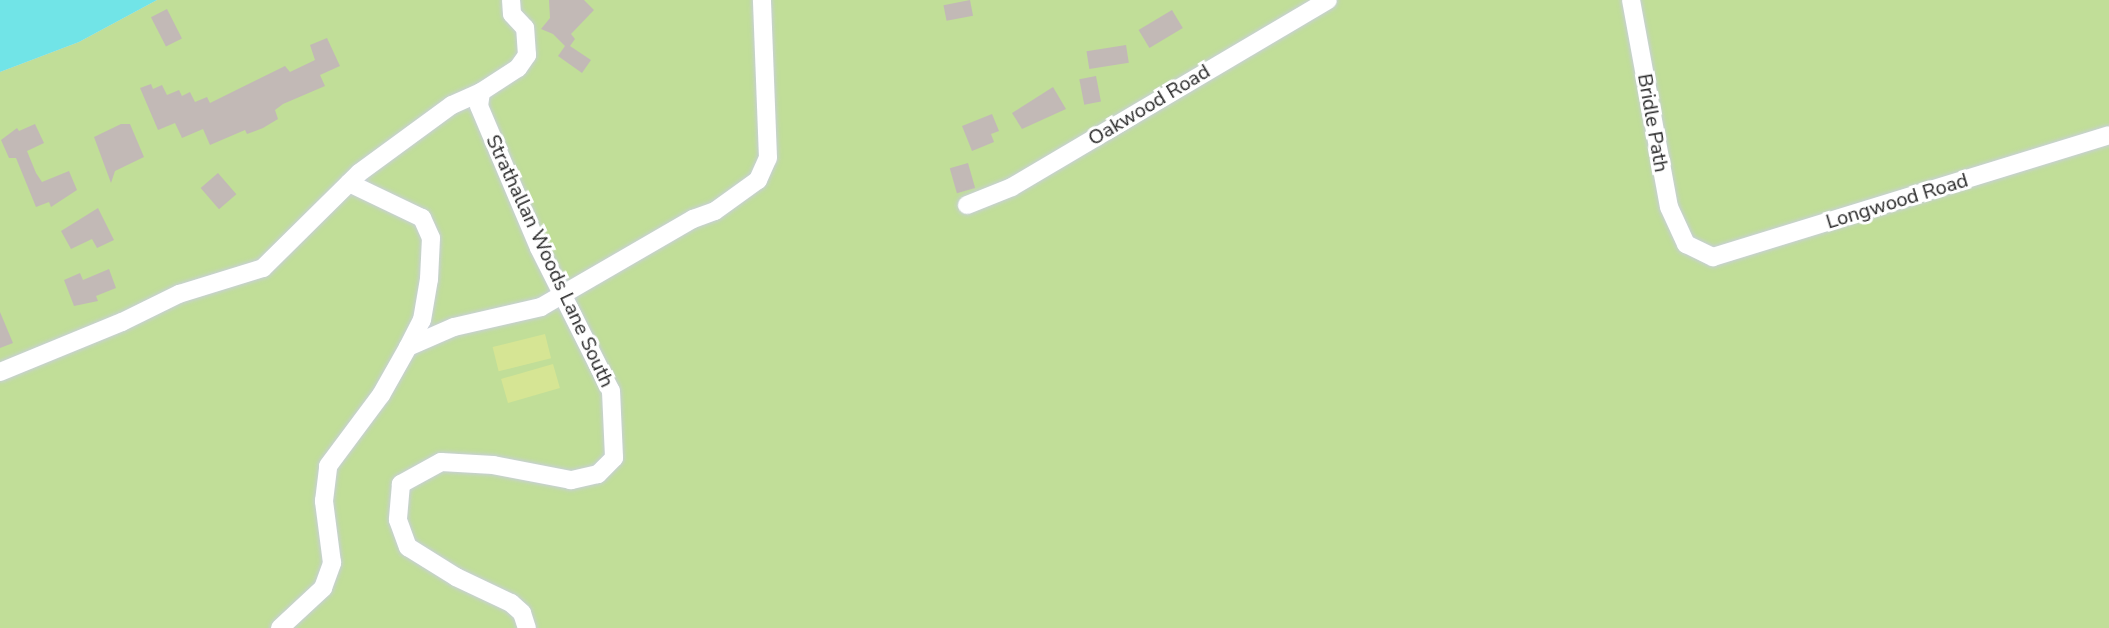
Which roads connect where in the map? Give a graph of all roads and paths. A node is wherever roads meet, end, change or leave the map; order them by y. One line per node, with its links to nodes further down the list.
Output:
1 (511, 0): 5 (street)
2 (762, 0): 10 (street)
3 (1328, 0): 8 (street, Oakwood Road)
4 (1631, 0): 9 (street, Bridle Path)
5 (481, 92): 7 (street); 10 (street, Strathallan Woods Lane South)
6 (2109, 135): 9 (street, Longwood Road)
7 (349, 183): 11 (street); 12 (street)
8 (966, 205)
9 (1686, 243)
10 (563, 291): 11 (street); 14 (street, Strathallan Woods Lane South)
11 (408, 346): 13 (street)
12 (0, 372)
13 (280, 628)
14 (527, 628)

